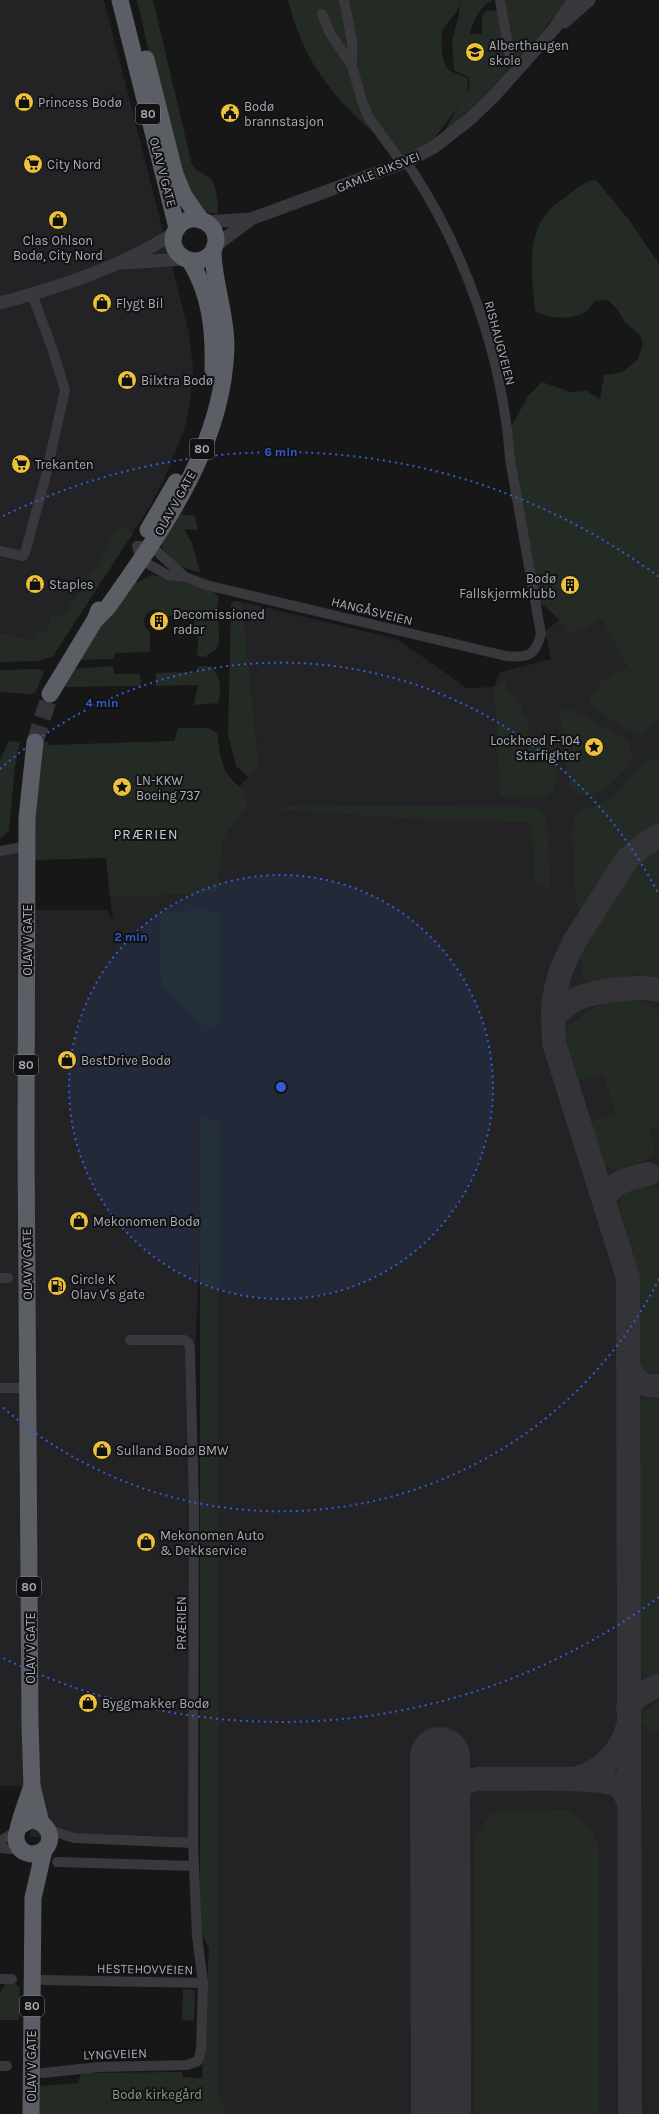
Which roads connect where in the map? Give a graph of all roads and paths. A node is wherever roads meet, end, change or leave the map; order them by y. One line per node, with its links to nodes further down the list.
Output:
1 (120, 0): 14 (highway, OLAV V GATE / 80)
2 (131, 0): 13 (highway, OLAV V GATE / 80)
3 (344, 0): 9 (street, RISHAUGVEIEN)
4 (500, 0): 10 (street)
5 (574, 0): 8 (street, GAMLE RIKSVEI)
6 (589, 0): 8 (street, GAMLE RIKSVEI)
7 (322, 14): 9 (street, RISHAUGVEIEN)
8 (554, 29): 10 (street, GAMLE RIKSVEI)
9 (352, 66): 11 (street, RISHAUGVEIEN)
10 (520, 67): 11 (street, GAMLE RIKSVEI)
11 (406, 162): 12 (street, GAMLE RIKSVEI); 24 (street, RISHAUGVEIEN)
12 (251, 219): 13 (street, GAMLE RIKSVEI); 15 (street, GAMLE RIKSVEI)
13 (203, 221): 14 (highway, OLAV V GATE); 15 (highway, OLAV V GATE / 80)
14 (176, 230): 16 (highway, OLAV V GATE / 80); 17 (street)
15 (214, 248): 16 (highway); 22 (highway, OLAV V GATE / 80)
16 (187, 260): 17 (street); 22 (highway, OLAV V GATE / 80)
17 (117, 264): 18 (street)
18 (32, 294): 19 (street); 20 (street); 21 (street)
19 (0, 302)
20 (0, 312)
21 (0, 551)
22 (143, 551): 23 (street); 23 (street, HANGÅSVEIEN); 25 (highway, OLAV V GATE / 80)
23 (185, 577): 24 (street, HANGÅSVEIEN)
24 (541, 634)
25 (50, 694)
26 (35, 742): 27 (highway, OLAV V GATE / 80)
27 (27, 846): 28 (street); 31 (highway, OLAV V GATE / 80)
28 (0, 851)
29 (130, 1340): 37 (street, PRÆRIEN)
30 (0, 1388): 31 (street)
31 (28, 1388): 32 (highway, OLAV V GATE / 80)
32 (32, 1786): 33 (highway, OLAV V GATE / 80); 34 (highway, OLAV V GATE / 80)
33 (44, 1826): 34 (highway); 35 (street); 39 (highway, 80)
34 (18, 1828): 36 (street); 40 (highway, 80)
35 (74, 1838): 37 (street); 39 (street)
36 (0, 1841)
37 (193, 1843): 42 (street, HESTEHOVVEIEN)
38 (0, 1848): 40 (street)
39 (45, 1848): 40 (highway); 43 (highway, OLAV V GATE / 80)
40 (22, 1850): 43 (highway, OLAV V GATE / 80)
41 (57, 1862): 42 (street)
42 (194, 1866): 47 (street, HESTEHOVVEIEN)
43 (32, 1898): 49 (highway, OLAV V GATE / 80)
44 (0, 1979): 45 (street)
45 (12, 1979)
46 (42, 1980): 47 (street, HESTEHOVVEIEN)
47 (203, 1983): 48 (street, LYNGVEIEN)
48 (43, 2073)
49 (31, 2114)

